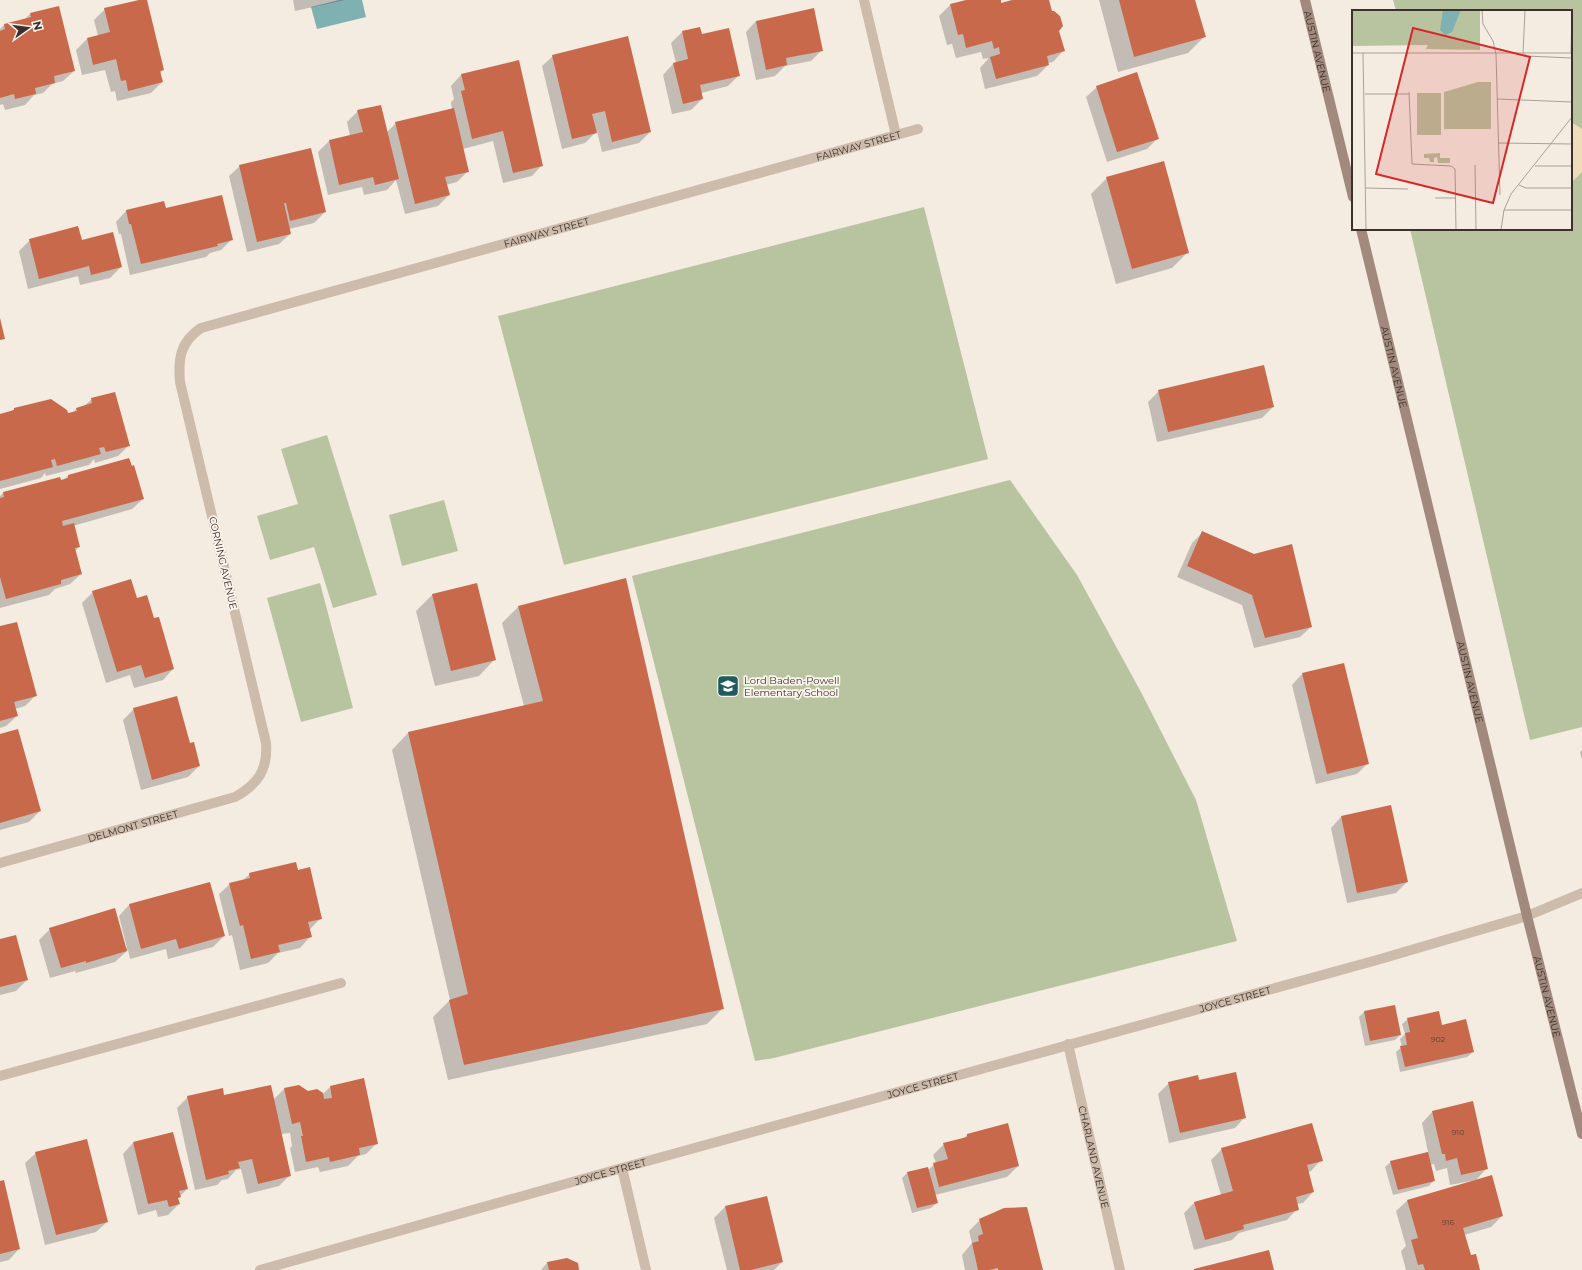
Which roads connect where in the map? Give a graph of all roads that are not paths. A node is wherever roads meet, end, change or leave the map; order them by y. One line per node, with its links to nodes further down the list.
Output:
1 (864, 0): 4 (street)
2 (1306, 0): 5 (main road, AUSTIN AVENUE)
3 (918, 129): 4 (street, FAIRWAY STREET)
4 (896, 135): 7 (street, FAIRWAY STREET)
5 (1352, 193)
6 (1361, 230): 11 (main road, AUSTIN AVENUE)
7 (183, 348): 8 (street, CORNING AVENUE)
8 (258, 777): 9 (street, DELMONT STREET)
9 (0, 863)
10 (1582, 893): 11 (street, JOYCE STREET)
11 (1527, 916): 13 (street, JOYCE STREET); 15 (main road, AUSTIN AVENUE)
12 (341, 983): 14 (street)
13 (1068, 1044): 16 (street, JOYCE STREET); 19 (street, CHARLAND AVENUE)
14 (0, 1076)
15 (1582, 1134)
16 (622, 1168): 17 (street, JOYCE STREET); 18 (street)
17 (260, 1270)
18 (646, 1270)
19 (1120, 1270)

